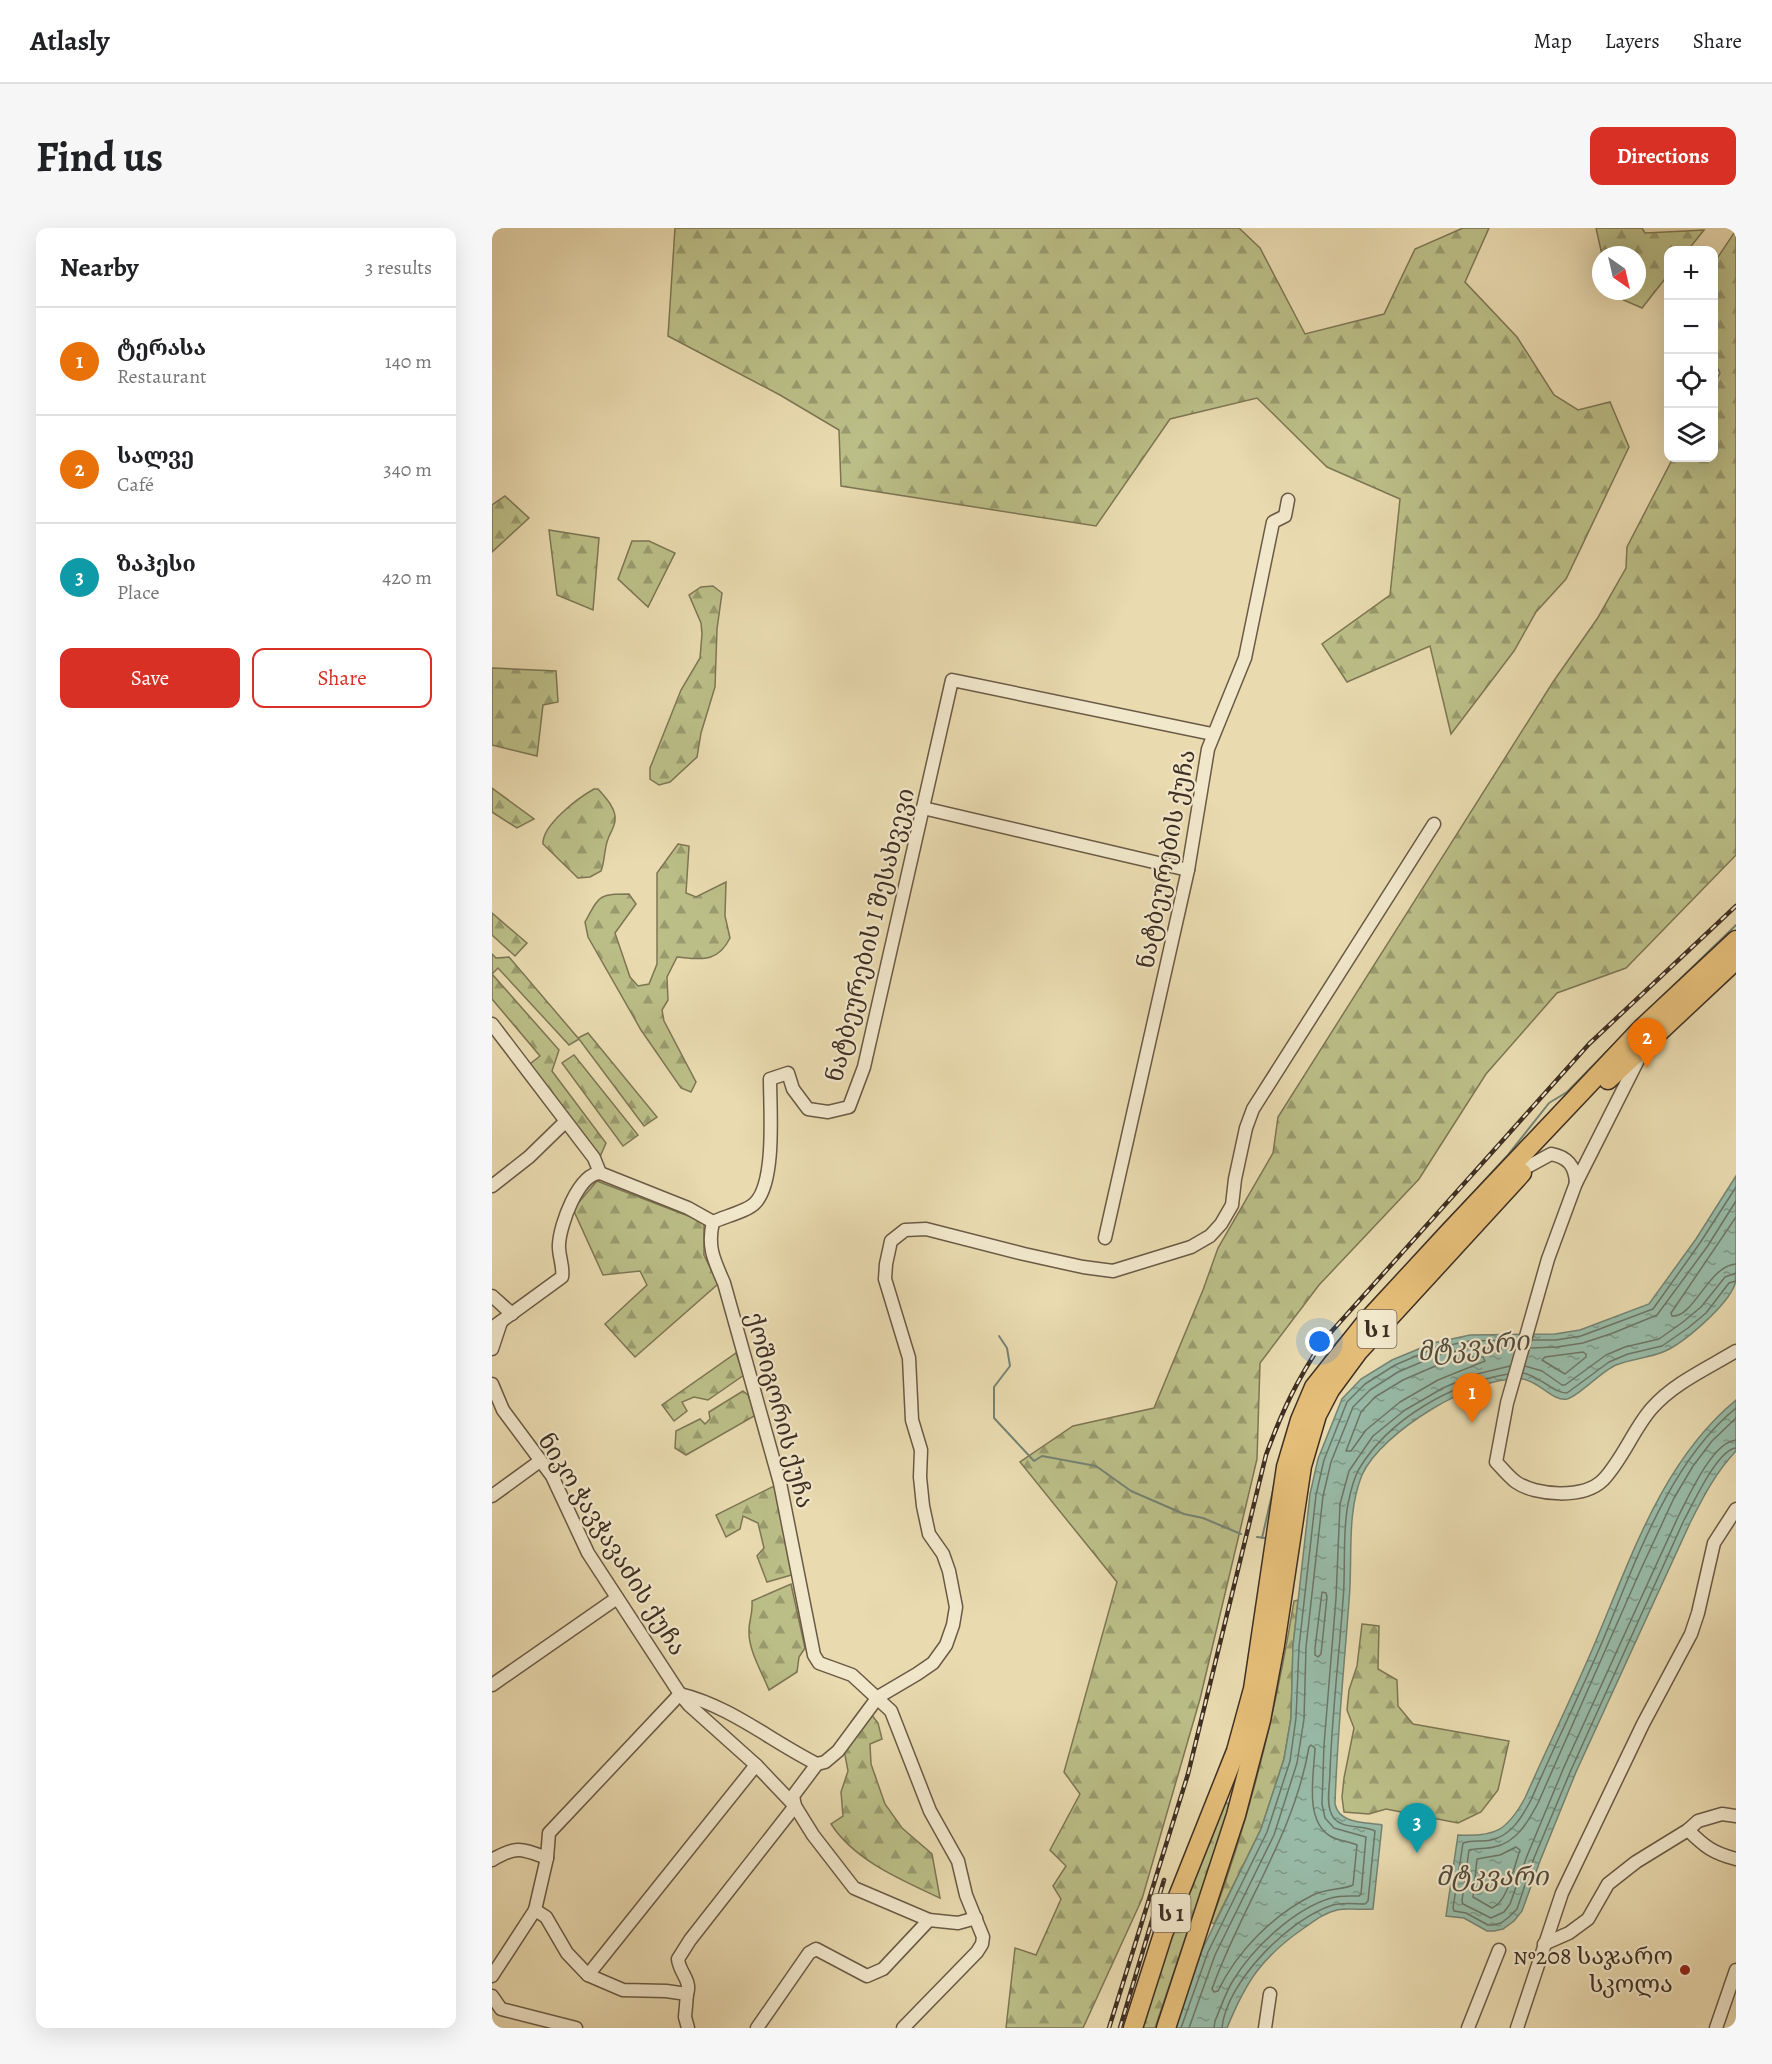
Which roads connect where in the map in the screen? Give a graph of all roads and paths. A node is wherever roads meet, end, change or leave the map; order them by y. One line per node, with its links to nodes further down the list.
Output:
1 (1288, 500): 2 (street, ნატბეურების ქუჩა)
2 (1212, 734): 3 (street, ნატბეურების I შესახვევი); 5 (street, ნატბეურების ქუჩა)
3 (923, 808): 5 (street); 15 (street, ნატბეურების I შესახვევი)
4 (1434, 824): 29 (street)
5 (1188, 870): 16 (street, ნატბეურების ქუჩა)
6 (1736, 940): 53 (highway, ს 1)
7 (1736, 960): 9 (highway, ს 1)
8 (492, 1023): 10 (street)
9 (1648, 1042): 11 (highway, ს 1); 13 (street)
10 (565, 1122): 12 (street); 14 (street)
11 (1528, 1166): 13 (street); 54 (highway, ს 1)
12 (600, 1173): 15 (street); 18 (street)
13 (1576, 1183): 21 (street)
14 (492, 1186)
15 (712, 1222): 29 (street, ქოშიგორის ქუჩა)
16 (1105, 1238)
17 (492, 1296): 18 (street)
18 (512, 1314): 19 (street)
19 (496, 1325): 20 (street)
20 (492, 1349)
21 (1736, 1351)
22 (492, 1384): 23 (street, ნიკო ჭავჭავაძის ქუჩა)
23 (540, 1461): 24 (street); 26 (street, ნიკო ჭავჭავაძის ქუჩა)
24 (492, 1496)
25 (1736, 1509): 41 (street)
26 (617, 1598): 27 (street); 28 (street, ნიკო ჭავჭავაძის ქუჩა)
27 (492, 1685)
28 (680, 1694): 30 (street); 31 (street, ნიკო ჭავჭავაძის ქუჩა); 35 (street)
29 (878, 1698): 30 (street); 39 (street, ქოშიგორის ქუჩა)
30 (817, 1764): 32 (street)
31 (756, 1765): 32 (street, ნიკო ჭავჭავაძის ქუჩა); 44 (street)
32 (795, 1806): 40 (street, ნიკო ჭავჭავაძის ქუჩა); 46 (street)
33 (1736, 1816): 34 (street)
34 (1688, 1830): 36 (street); 41 (street)
35 (547, 1857): 37 (street); 38 (street)
36 (1736, 1859)
37 (492, 1860)
38 (535, 1910): 44 (street); 45 (street)
39 (976, 1918): 40 (street, ნიკო ჭავჭავაძის ქუჩა); 52 (street, ქოშიგორის ქუჩა)
40 (929, 1920): 51 (street)
41 (1544, 1944): 57 (street)
42 (1499, 1950): 56 (street)
43 (1736, 1970): 58 (street)
44 (588, 1975): 46 (street)
45 (492, 1976)
46 (687, 1994): 50 (street)
47 (1270, 1994): 55 (street)
48 (492, 1996): 49 (street)
49 (576, 2028)
50 (688, 2028)
51 (757, 2028)
52 (903, 2028)
53 (1133, 2028)
54 (1166, 2028)
55 (1265, 2028)
56 (1468, 2028)
57 (1517, 2028)
58 (1716, 2028)

